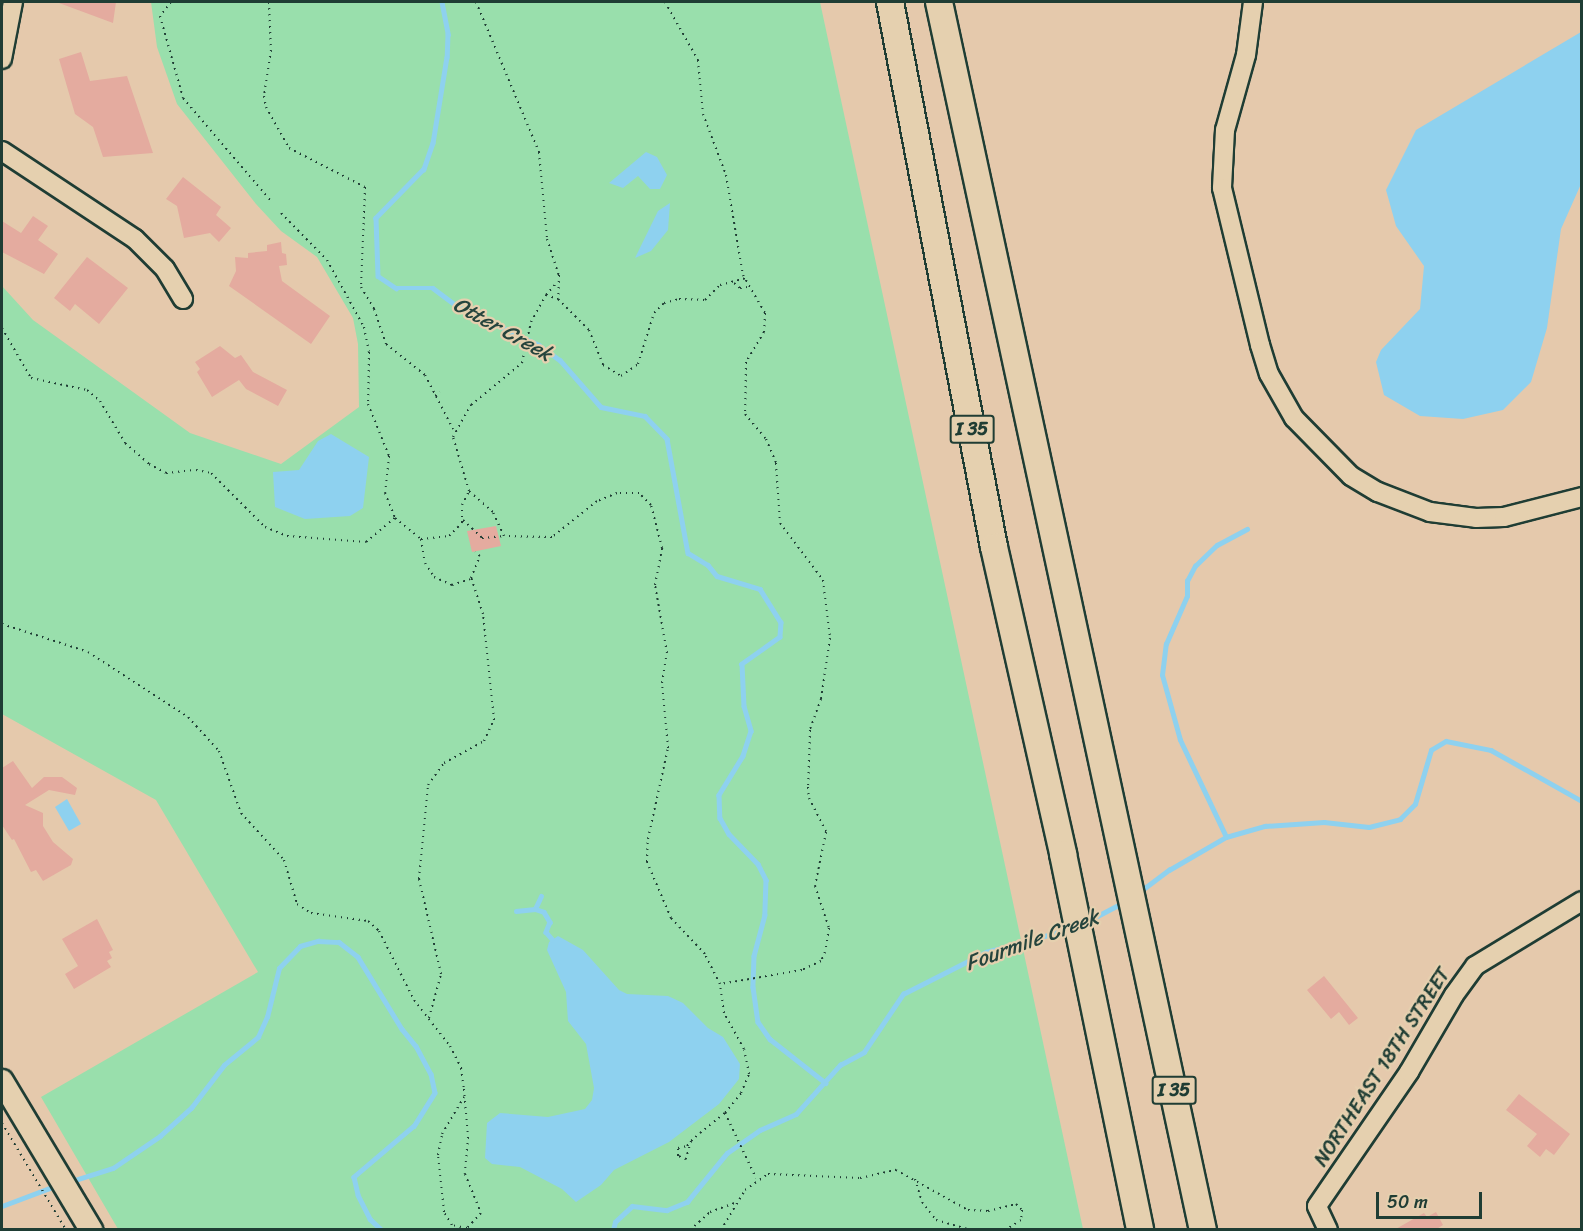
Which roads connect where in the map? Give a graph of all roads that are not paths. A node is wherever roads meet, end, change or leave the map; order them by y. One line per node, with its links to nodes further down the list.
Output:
1 (13, 2): 5 (street)
2 (890, 2): 12 (highway, I 35)
3 (939, 2): 13 (highway, I 35)
4 (1253, 2): 8 (street)
5 (2, 59)
6 (2, 151): 7 (street)
7 (183, 299)
8 (1581, 496)
9 (1581, 901): 14 (street, NORTHEAST 18TH STREET)
10 (2, 1081): 11 (main road)
11 (91, 1230)
12 (1140, 1230)
13 (1203, 1230)
14 (1328, 1230)

